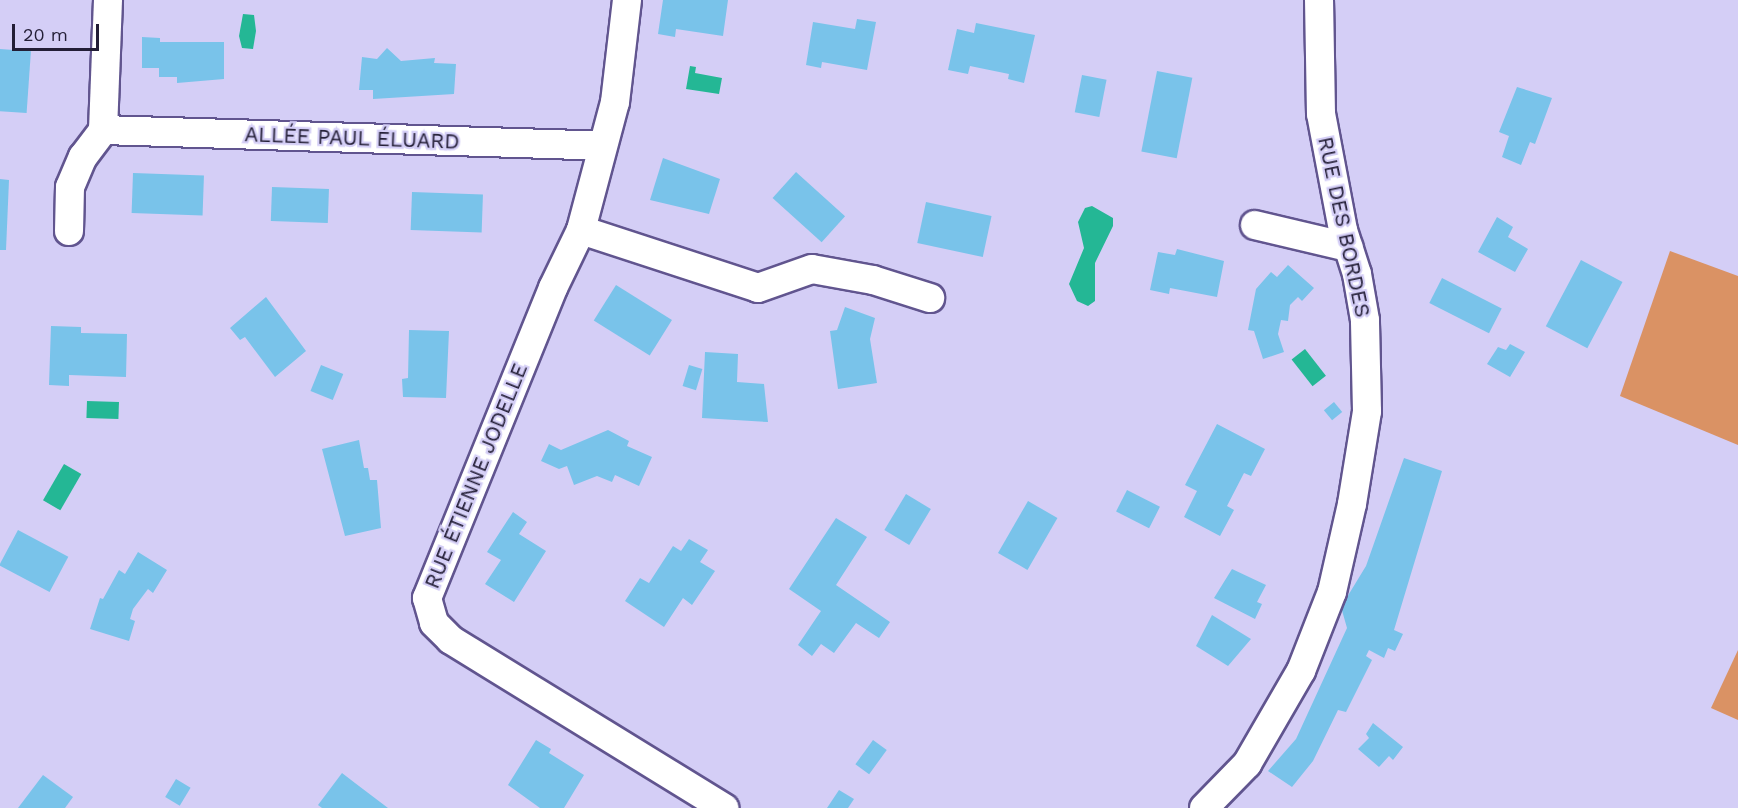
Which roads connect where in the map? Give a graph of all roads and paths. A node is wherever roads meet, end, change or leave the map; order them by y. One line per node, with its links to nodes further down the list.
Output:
1 (108, 0): 4 (street)
2 (627, 0): 5 (street, RUE ÉTIENNE JODELLE)
3 (1319, 0): 9 (street, RUE DES BORDES)
4 (104, 130): 5 (street, ALLÉE PAUL ÉLUARD); 8 (street)
5 (600, 146): 7 (street, RUE ÉTIENNE JODELLE)
6 (1255, 225): 9 (street)
7 (581, 230): 10 (street); 11 (street, RUE ÉTIENNE JODELLE)
8 (69, 231)
9 (1348, 247): 12 (street, RUE DES BORDES)
10 (930, 298)
11 (724, 808)
12 (1204, 808)

